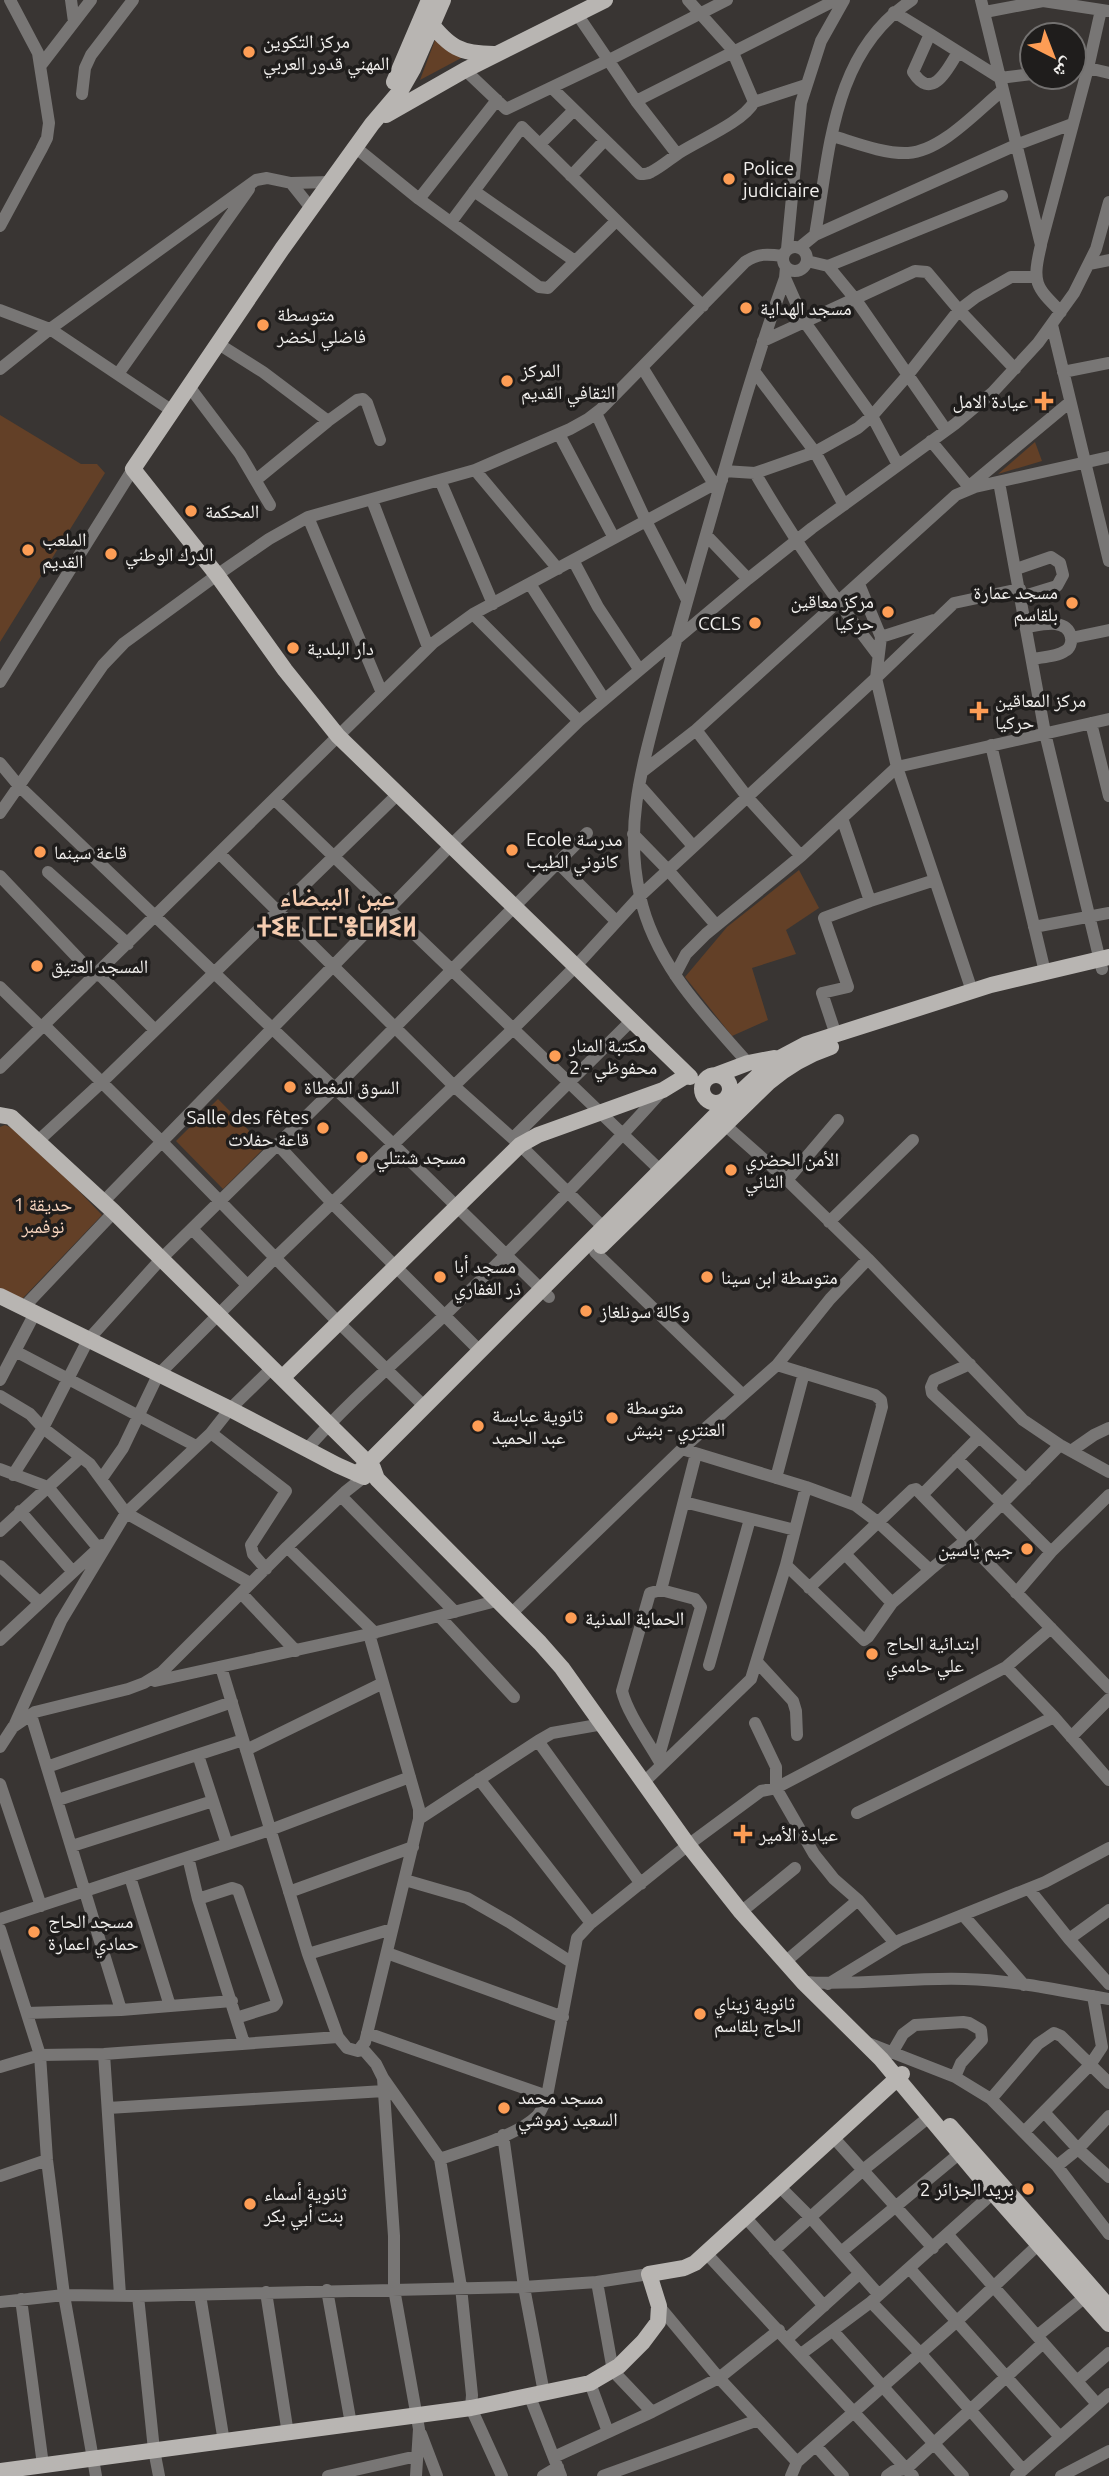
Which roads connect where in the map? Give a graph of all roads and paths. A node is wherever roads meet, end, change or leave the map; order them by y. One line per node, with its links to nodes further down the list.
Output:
1 (10, 0): 26 (street)
2 (71, 0): 20 (street)
3 (91, 0): 20 (street)
4 (133, 0): 35 (street)
5 (443, 0): 17 (main road)
6 (605, 0): 18 (main road)
7 (688, 0): 19 (street)
8 (727, 0): 19 (street)
9 (836, 0): 22 (street)
10 (844, 0): 32 (street)
11 (912, 0): 16 (street)
12 (1043, 1): 13 (street); 14 (street)
13 (1076, 3): 15 (street)
14 (983, 6): 31 (street)
15 (1105, 10): 27 (street)
16 (894, 12): 21 (street); 43 (street)
17 (428, 14): 24 (main road); 40 (main road)
18 (576, 14): 24 (main road); 25 (street)
19 (701, 14): 22 (street); 25 (street)
20 (74, 22): 26 (street)
21 (930, 34): 23 (street); 23 (street)
22 (733, 52): 36 (street); 37 (street)
23 (958, 52): 31 (street)
24 (496, 54): 28 (main road)
25 (609, 60): 33 (street); 36 (street)
26 (41, 65): 60 (street)
27 (1088, 68): 29 (street)
28 (466, 70): 38 (street); 40 (main road)
29 (1109, 73)
30 (1018, 79): 31 (street)
31 (1001, 84): 43 (street); 46 (street)
32 (806, 85): 37 (street); 63 (street)
33 (552, 88): 38 (street); 39 (street)
34 (1081, 91): 41 (street)
35 (82, 94)
36 (636, 101): 48 (street)
37 (754, 102): 48 (street)
38 (502, 105): 42 (street); 55 (street)
39 (574, 110): 44 (street); 45 (street)
40 (372, 124): 47 (main road)
41 (1072, 124): 46 (street); 62 (street)
42 (522, 127): 45 (street); 53 (street)
43 (833, 136): 61 (street)
44 (605, 140): 48 (street); 49 (street)
45 (540, 145): 49 (street)
46 (1016, 145): 61 (street); 62 (street)
47 (355, 147): 51 (main road); 55 (street)
48 (677, 154)
49 (571, 176): 58 (street)
50 (256, 180): 52 (street); 77 (street); 86 (street)
51 (330, 182): 52 (street); 57 (main road)
52 (291, 183): 57 (street)
53 (474, 191): 59 (street); 65 (street)
54 (1003, 196): 68 (street)
55 (419, 199): 59 (street)
56 (1109, 202): 67 (street)
57 (311, 208): 79 (main road)
58 (616, 221): 65 (street); 71 (street)
59 (451, 222): 65 (street)
60 (0, 226)
61 (815, 235): 63 (street)
62 (1041, 246): 69 (street)
63 (788, 260): 66 (street); 66 (street); 71 (street); 75 (street); 78 (street)
64 (1109, 260): 67 (street)
65 (575, 261)
66 (807, 261): 68 (street)
67 (1090, 264): 74 (street)
68 (828, 266): 70 (street)
69 (1036, 277): 73 (street); 74 (street)
70 (856, 300): 73 (street); 75 (street); 87 (street)
71 (703, 306): 81 (street)
72 (0, 310): 77 (street)
73 (958, 310): 83 (street); 87 (street)
74 (1062, 312): 76 (street)
75 (804, 321): 78 (street); 92 (street)
76 (1052, 325): 83 (street); 85 (street)
77 (50, 329): 82 (street); 86 (street)
78 (762, 341): 84 (street)
79 (217, 343): 88 (main road); 93 (street)
80 (1109, 363): 85 (street)
81 (642, 367): 91 (street); 105 (street)
82 (0, 369)
83 (1015, 369): 94 (street)
84 (754, 371): 98 (street); 105 (street)
85 (1063, 372): 89 (street)
86 (118, 374): 90 (street)
87 (907, 376): 92 (street); 94 (street)
88 (188, 385): 90 (main road); 106 (street)
89 (1070, 402): 100 (street); 109 (street)
90 (171, 410): 102 (main road)
91 (596, 413): 95 (street); 114 (street)
92 (872, 416): 98 (street); 101 (street)
93 (328, 421): 96 (street); 106 (street)
94 (946, 430): 97 (street)
95 (559, 434): 103 (street); 116 (street)
96 (380, 440)
97 (931, 441): 101 (street); 109 (street)
98 (815, 452): 104 (street); 112 (street)
99 (1109, 457): 100 (street)
100 (1086, 463): 108 (street); 119 (street)
101 (898, 465): 112 (street)
102 (133, 469): 122 (main road); 142 (street)
103 (475, 470): 107 (street); 120 (street)
104 (755, 473): 105 (street); 117 (street)
105 (720, 478): 114 (street); 115 (street)
106 (257, 479): 111 (street)
107 (440, 480): 110 (street); 129 (street)
108 (999, 482): 109 (street); 121 (street)
109 (967, 489): 125 (street)
110 (372, 500): 113 (street); 137 (street)
111 (270, 505)
112 (844, 505): 117 (street)
113 (308, 517): 122 (street); 143 (street)
114 (646, 521): 116 (street); 127 (street)
115 (706, 535): 123 (street); 127 (street)
116 (614, 538): 118 (street)
117 (795, 542): 123 (street); 128 (street)
118 (573, 561): 120 (street); 140 (street)
119 (1109, 561)
120 (558, 569): 124 (street)
121 (1016, 569): 126 (street); 126 (street)
122 (217, 575): 150 (main road); 155 (street)
123 (748, 579): 136 (street)
124 (530, 584): 129 (street); 144 (street)
125 (859, 584): 128 (street); 134 (street)
126 (1021, 593): 131 (street); 132 (street)
127 (687, 600): 136 (street)
128 (838, 603): 138 (street); 148 (street)
129 (493, 604): 130 (street)
130 (473, 614): 137 (street); 146 (street)
131 (936, 620): 134 (street); 141 (street)
132 (1027, 627): 135 (street); 139 (street)
133 (1109, 630): 135 (street)
134 (881, 637): 138 (street)
135 (1071, 638): 139 (street)
136 (676, 641): 140 (street); 154 (street)
137 (428, 647): 143 (street)
138 (878, 655): 141 (street)
139 (1032, 659): 149 (street)
140 (639, 669): 144 (street)
141 (876, 678): 153 (street); 158 (street)
142 (0, 682)
143 (382, 693): 150 (street)
144 (604, 699): 146 (street)
145 (1109, 719): 147 (street)
146 (579, 721): 164 (street)
147 (1091, 723): 149 (street); 157 (street)
148 (696, 730): 154 (street); 158 (street)
149 (1045, 733): 151 (street); 181 (street)
150 (338, 736): 156 (main road); 159 (street)
151 (991, 745): 153 (street); 184 (street)
152 (0, 763): 155 (street)
153 (897, 767): 161 (street); 173 (street)
154 (641, 778): 163 (street); 165 (street)
155 (19, 786): 160 (street); 180 (street)
156 (398, 794): 164 (main road); 168 (street)
157 (1109, 796)
158 (748, 798): 165 (street); 167 (street)
159 (275, 800): 166 (street); 168 (street)
160 (0, 813)
161 (842, 818): 167 (street); 175 (street)
162 (587, 833): 169 (street)
163 (633, 834): 170 (street); 174 (street)
164 (452, 845): 176 (main road); 177 (street)
165 (693, 846): 170 (street)
166 (220, 854): 178 (street); 180 (street)
167 (801, 856): 183 (street)
168 (334, 857): 177 (street); 178 (street)
169 (558, 863): 176 (street); 182 (street)
170 (668, 870): 174 (street); 183 (street)
171 (48, 872): 185 (street)
172 (0, 876): 192 (street)
173 (935, 880): 175 (street); 195 (street)
174 (640, 896): 182 (street); 193 (street)
175 (870, 901): 202 (street)
176 (515, 907): 188 (main road); 189 (street)
177 (389, 909): 187 (street); 189 (street)
178 (276, 910): 187 (street); 190 (street)
179 (1109, 913): 181 (street)
180 (157, 916): 185 (street); 190 (street)
181 (1090, 916): 184 (street); 186 (street)
182 (616, 921): 188 (street)
183 (716, 925): 193 (street)
184 (1034, 927): 191 (street)
185 (128, 944): 192 (street)
186 (1105, 963): 191 (main road); 216 (main road)
187 (334, 966): 198 (street); 200 (street)
188 (575, 967): 196 (main road); 201 (street)
189 (452, 970): 198 (street); 201 (street)
190 (214, 972): 199 (street); 200 (street)
191 (1045, 972): 195 (main road)
192 (97, 974): 197 (street); 199 (street)
193 (675, 975): 204 (street)
194 (0, 987): 197 (street)
195 (972, 991): 202 (main road)
196 (630, 1022): 206 (main road); 209 (street)
197 (43, 1027): 205 (street); 208 (street)
198 (396, 1027): 210 (street); 211 (street)
199 (154, 1029): 208 (street)
200 (272, 1029): 211 (street); 220 (street)
201 (513, 1029): 209 (street); 210 (street)
202 (836, 1035): 203 (main road)
203 (780, 1057): 204 (main road); 213 (main road)
204 (748, 1063): 207 (main road)
205 (0, 1068)
206 (688, 1077): 207 (main road); 212 (main road); 216 (main road)
207 (712, 1077): 213 (main road); 216 (main road)
208 (101, 1083): 220 (street); 222 (street)
209 (568, 1083): 215 (street); 221 (street)
210 (454, 1086): 221 (street); 224 (street)
211 (334, 1089): 223 (street); 224 (street)
212 (663, 1090): 215 (main road); 218 (street)
213 (730, 1097): 216 (main road)
214 (4, 1113): 222 (main road)
215 (600, 1113): 218 (street); 221 (main road)
216 (720, 1115): 225 (main road); 226 (street); 235 (main road)
217 (838, 1120): 226 (street)
218 (623, 1135): 225 (street); 227 (street)
219 (913, 1140): 232 (street)
220 (161, 1141): 228 (street); 230 (street)
221 (517, 1141): 227 (street); 231 (main road)
222 (38, 1142): 230 (main road)
223 (277, 1144): 228 (street); 229 (street)
224 (393, 1144): 229 (street); 231 (street)
225 (660, 1170): 233 (main road)
226 (787, 1180): 232 (street)
227 (569, 1192): 233 (street); 236 (street)
228 (219, 1200): 234 (street); 237 (street)
229 (332, 1203): 237 (street); 240 (street)
230 (109, 1207): 238 (main road); 244 (street)
231 (456, 1207): 236 (street); 240 (main road)
232 (829, 1222): 239 (street)
233 (604, 1228): 242 (main road)
234 (192, 1229): 238 (street); 241 (street)
235 (594, 1252): 242 (main road); 259 (street)
236 (506, 1255): 242 (street); 245 (street)
237 (275, 1258): 241 (street); 247 (street)
238 (161, 1259): 246 (main road); 248 (street)
239 (868, 1259): 251 (street); 252 (street)
240 (395, 1266): 245 (street); 247 (main road)
241 (247, 1285): 246 (street)
242 (545, 1293): 249 (main road); 278 (main road)
243 (0, 1296): 244 (main road)
244 (30, 1310): 248 (main road); 250 (street)
245 (445, 1314): 249 (street); 253 (street)
246 (217, 1315): 254 (main road); 256 (street)
247 (338, 1322): 253 (street); 254 (main road)
248 (88, 1340): 256 (main road); 257 (street)
249 (480, 1350): 261 (main road)
250 (15, 1351): 257 (street); 258 (street)
251 (970, 1364): 268 (street); 270 (street)
252 (777, 1365): 255 (street); 259 (street)
253 (387, 1368): 261 (street); 264 (street)
254 (277, 1372): 262 (street); 264 (main road)
255 (804, 1373): 281 (street); 290 (street)
256 (158, 1375): 262 (main road); 263 (street)
257 (68, 1378): 263 (street); 265 (street)
258 (0, 1380)
259 (742, 1394): 272 (street)
260 (0, 1396): 265 (street)
261 (424, 1406): 278 (main road)
262 (230, 1409): 267 (street); 271 (main road)
263 (139, 1415): 269 (street); 280 (street)
264 (328, 1424): 271 (street); 278 (main road)
265 (43, 1428): 274 (street); 279 (street)
266 (1109, 1429): 270 (street)
267 (211, 1433): 269 (street); 305 (street)
268 (979, 1437): 275 (street); 282 (street)
269 (196, 1446): 292 (street)
270 (1066, 1448): 277 (street); 282 (street)
271 (306, 1450): 278 (main road)
272 (682, 1450): 273 (street); 316 (street)
273 (696, 1454): 281 (street); 288 (street)
274 (81, 1457): 280 (street); 283 (street)
275 (957, 1459): 285 (street); 289 (street)
276 (0, 1469): 279 (street)
277 (1109, 1472)
278 (366, 1474): 287 (street); 312 (main road)
279 (13, 1475): 283 (street)
280 (102, 1478): 292 (street)
281 (776, 1478): 284 (street)
282 (1026, 1480): 289 (street)
283 (48, 1487): 291 (street); 300 (street)
284 (806, 1487): 290 (street); 297 (street)
285 (922, 1495): 294 (street); 298 (street)
286 (1109, 1495): 301 (street)
287 (341, 1496): 299 (street); 315 (street)
288 (684, 1502): 293 (street); 310 (street)
289 (1002, 1504): 298 (street); 301 (street)
290 (855, 1505): 294 (street)
291 (20, 1511): 295 (street); 307 (street)
292 (126, 1513): 296 (street); 308 (street)
293 (750, 1519): 297 (street); 324 (street)
294 (879, 1522): 302 (street); 306 (street)
295 (3, 1523)
296 (116, 1530): 300 (street); 337 (street)
297 (795, 1530): 303 (street)
298 (966, 1540): 306 (street); 311 (street)
299 (287, 1547): 305 (street); 320 (street)
300 (99, 1549): 307 (street)
301 (1051, 1552): 311 (street)
302 (846, 1555): 309 (street); 314 (street)
303 (786, 1565): 309 (street); 323 (street)
304 (0, 1566): 313 (street)
305 (266, 1569): 308 (street)
306 (930, 1570): 314 (street)
307 (73, 1572): 313 (street)
308 (246, 1588): 322 (street); 327 (street)
309 (809, 1588): 314 (street)
310 (661, 1590): 344 (street); 344 (street)
311 (1016, 1593): 319 (street)
312 (500, 1600): 315 (street); 316 (main road)
313 (40, 1602): 321 (street)
314 (891, 1603)
315 (455, 1612): 317 (street)
316 (512, 1613): 336 (main road)
317 (439, 1616): 320 (street); 330 (street)
318 (0, 1620): 321 (street)
319 (1051, 1628): 326 (street); 329 (street)
320 (372, 1634): 322 (street); 328 (street)
321 (5, 1635)
322 (296, 1651): 325 (street)
323 (757, 1662): 338 (street); 344 (street)
324 (709, 1665)
325 (221, 1667): 327 (street); 332 (street)
326 (1006, 1667): 334 (street); 351 (street)
327 (144, 1683): 333 (street)
328 (383, 1683): 341 (street); 347 (street)
329 (1109, 1688)
330 (514, 1697)
331 (1109, 1699): 339 (street)
332 (232, 1702): 341 (street); 345 (street)
333 (31, 1715): 337 (street); 345 (street)
334 (1054, 1717): 339 (street); 354 (street)
335 (755, 1723): 351 (street)
336 (603, 1724): 340 (street); 349 (main road)
337 (13, 1727): 342 (street)
338 (797, 1735)
339 (1072, 1737): 346 (street)
340 (538, 1741): 348 (street); 366 (street)
341 (245, 1745): 343 (street); 356 (street)
342 (0, 1747)
343 (198, 1755): 352 (street); 353 (street)
344 (660, 1762): 349 (street)
345 (47, 1767): 352 (street)
346 (1107, 1774)
347 (410, 1777): 355 (street); 356 (street)
348 (479, 1779): 355 (street); 377 (street)
349 (643, 1783): 358 (main road)
350 (0, 1784): 372 (street)
351 (776, 1788): 358 (street); 371 (street)
352 (58, 1800): 359 (street)
353 (213, 1801): 357 (street); 359 (street)
354 (857, 1813)
355 (419, 1819): 360 (street)
356 (270, 1830): 357 (street); 369 (street)
357 (227, 1844): 362 (street)
358 (688, 1844): 366 (street); 374 (main road)
359 (72, 1846): 368 (street)
360 (413, 1847): 365 (street); 369 (street)
361 (1109, 1848): 367 (street)
362 (188, 1857): 364 (street); 370 (street)
363 (795, 1868): 374 (street)
364 (130, 1877): 368 (street); 393 (street)
365 (405, 1880): 379 (street); 384 (street)
366 (641, 1884): 377 (street)
367 (1029, 1889): 375 (street); 380 (street)
368 (87, 1892): 372 (street); 394 (street)
369 (289, 1892): 383 (street)
370 (198, 1899): 392 (street); 397 (street)
371 (859, 1900): 381 (street); 385 (street)
372 (41, 1906): 376 (street)
373 (1109, 1910): 380 (street)
374 (741, 1912): 385 (main road)
375 (963, 1915): 381 (street); 389 (street)
376 (0, 1919)
377 (591, 1923): 384 (street)
378 (0, 1929): 395 (street)
379 (392, 1929): 382 (street); 383 (street)
380 (1069, 1939): 388 (street)
381 (895, 1943): 387 (street)
382 (387, 1953): 396 (street); 398 (street)
383 (307, 1954): 399 (street)
384 (571, 1962): 396 (street)
385 (785, 1962): 386 (main road)
386 (803, 1982): 387 (street); 404 (main road)
387 (828, 1984): 389 (street)
388 (1109, 1984)
389 (1024, 1986): 390 (street)
390 (1093, 1996): 391 (street); 405 (street)
391 (1109, 1999)
392 (232, 2001): 393 (street); 397 (street)
393 (170, 2006): 394 (street)
394 (121, 2010): 395 (street)
395 (27, 2013): 403 (street)
396 (563, 2017): 411 (street)
397 (236, 2018): 400 (street)
398 (367, 2033): 401 (street); 411 (street)
399 (338, 2037): 400 (street); 401 (street)
400 (244, 2043): 402 (street)
401 (362, 2048): 410 (street)
402 (104, 2054): 403 (street); 413 (street)
403 (40, 2055): 406 (street); 423 (street)
404 (886, 2056): 407 (main road); 408 (street); 408 (street)
405 (1090, 2065): 409 (street); 412 (street); 414 (street)
406 (0, 2067)
407 (899, 2077): 416 (main road); 419 (main road); 460 (main road)
408 (955, 2077): 412 (street)
409 (1109, 2083)
410 (384, 2085): 413 (street); 422 (street); 447 (street)
411 (547, 2096): 418 (street)
412 (991, 2099): 417 (street)
413 (108, 2108): 451 (street)
414 (1044, 2112): 417 (street); 420 (street)
415 (1109, 2116): 420 (street)
416 (929, 2117): 421 (main road); 425 (street)
417 (1024, 2132): 424 (street)
418 (503, 2135): 422 (street); 445 (street)
419 (833, 2137): 425 (street); 428 (main road)
420 (1078, 2149): 424 (street); 427 (street)
421 (960, 2153): 429 (main road); 430 (street)
422 (440, 2159): 444 (street)
423 (47, 2160): 426 (street); 450 (street)
424 (1056, 2166): 433 (street)
425 (863, 2170): 430 (street); 432 (street)
426 (0, 2176)
427 (1109, 2177)
428 (779, 2186): 431 (main road); 432 (street)
429 (993, 2193): 434 (street); 435 (main road)
430 (895, 2206): 436 (street); 438 (street)
431 (746, 2218): 437 (street); 439 (main road)
432 (811, 2218): 437 (street); 438 (street)
433 (1109, 2234)
434 (948, 2235): 436 (street); 446 (street)
435 (1040, 2244): 446 (street); 454 (main road)
436 (933, 2248): 440 (street)
437 (774, 2250): 459 (street)
438 (841, 2252): 442 (street)
439 (706, 2253): 441 (main road); 464 (street)
440 (910, 2269): 456 (street); 461 (street)
441 (649, 2274): 443 (street); 458 (main road)
442 (859, 2274): 456 (street); 459 (street)
443 (597, 2281): 445 (street); 469 (street)
444 (461, 2287): 445 (street); 447 (street); 478 (street)
445 (524, 2287): 476 (street)
446 (995, 2287): 461 (street); 465 (street)
447 (394, 2289): 448 (street); 483 (street)
448 (327, 2290): 449 (street); 484 (street)
449 (266, 2292): 452 (street); 486 (street)
450 (64, 2295): 451 (street); 455 (street); 494 (street)
451 (120, 2295): 453 (street)
452 (200, 2295): 453 (street); 488 (street)
453 (138, 2296): 491 (street)
454 (1085, 2297): 462 (main road); 465 (street)
455 (21, 2299): 457 (street); 496 (street)
456 (875, 2299): 463 (street); 466 (street)
457 (0, 2302)
458 (659, 2306): 469 (main road); 471 (street)
459 (824, 2306): 464 (street)
460 (1109, 2307)
461 (956, 2322): 466 (street); 470 (street)
462 (1109, 2324)
463 (833, 2331): 468 (street); 474 (street)
464 (783, 2334): 468 (street); 471 (street)
465 (1040, 2340): 470 (street); 472 (street)
466 (920, 2353): 474 (street); 479 (street)
467 (1109, 2353): 472 (street)
468 (801, 2354): 481 (street)
469 (613, 2371): 473 (main road); 480 (street)
470 (1005, 2377): 479 (street); 487 (street)
471 (719, 2378): 480 (street); 482 (street)
472 (1077, 2381): 477 (street)
473 (590, 2383): 476 (main road); 485 (street)
474 (883, 2386): 481 (street); 489 (street)
475 (1109, 2394): 477 (street)
476 (537, 2395): 478 (main road); 497 (street)
477 (1097, 2404): 487 (street)
478 (471, 2408): 483 (main road); 506 (street)
479 (969, 2410): 489 (street); 500 (street)
480 (652, 2412): 485 (street)
481 (852, 2413): 490 (street); 499 (street)
482 (758, 2420): 495 (street); 508 (street)
483 (417, 2422): 484 (main road); 493 (street); 505 (street)
484 (351, 2424): 486 (main road)
485 (608, 2432): 497 (street)
486 (288, 2434): 488 (main road)
487 (1060, 2437): 500 (street)
488 (224, 2442): 491 (main road)
489 (933, 2443): 499 (street); 512 (street)
490 (816, 2446): 495 (street); 510 (street)
491 (154, 2450): 494 (main road); 502 (street)
492 (1109, 2451): 513 (street)
493 (417, 2456): 503 (street); 504 (street)
494 (92, 2459): 496 (main road); 501 (street)
495 (797, 2462): 509 (street)
496 (43, 2465): 498 (main road)
497 (557, 2467): 507 (street)
498 (0, 2471)
499 (910, 2472): 511 (street)
500 (1020, 2473)
501 (96, 2476)
502 (159, 2476)
503 (328, 2476)
504 (416, 2476)
505 (437, 2476)
506 (502, 2476)
507 (543, 2476)
508 (603, 2476)
509 (791, 2476)
510 (843, 2476)
511 (887, 2476)
512 (963, 2476)
513 (1061, 2476)

